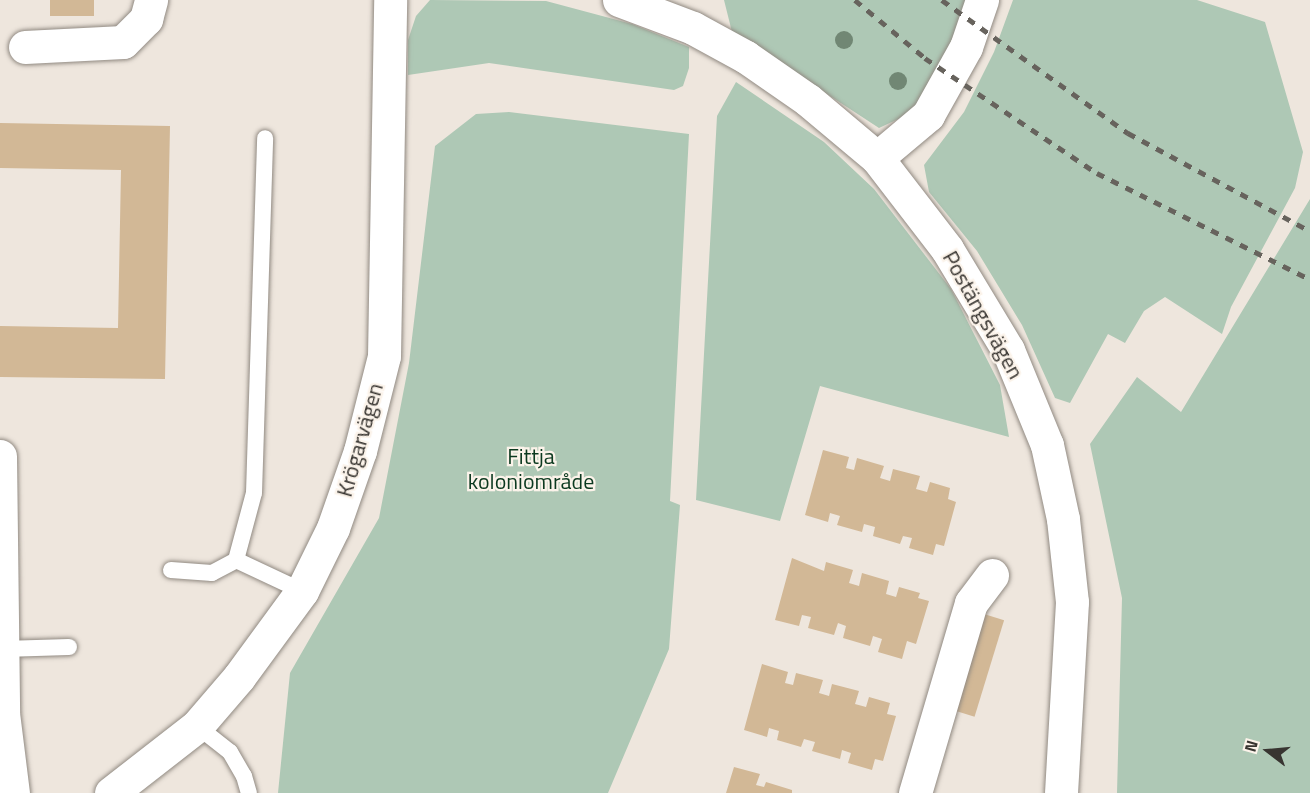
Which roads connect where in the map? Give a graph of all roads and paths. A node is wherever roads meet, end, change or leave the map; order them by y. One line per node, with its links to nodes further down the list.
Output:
1 (151, 0): 5 (street)
2 (390, 0): 12 (street, Krögarvägen)
3 (619, 0): 7 (street, Postängsvägen)
4 (982, 0): 7 (street)
5 (25, 47)
6 (265, 138): 9 (lane)
7 (877, 158): 20 (street, Postängsvägen)
8 (0, 456): 14 (street)
9 (236, 560): 10 (lane); 12 (lane)
10 (171, 570)
11 (992, 574): 19 (street)
12 (302, 591): 15 (street, Krögarvägen)
13 (69, 647): 14 (lane)
14 (3, 649): 16 (street)
15 (197, 726): 17 (street, Krögarvägen); 18 (lane)
16 (13, 793)
17 (111, 793)
18 (249, 793)
19 (915, 793)
20 (1061, 793)

